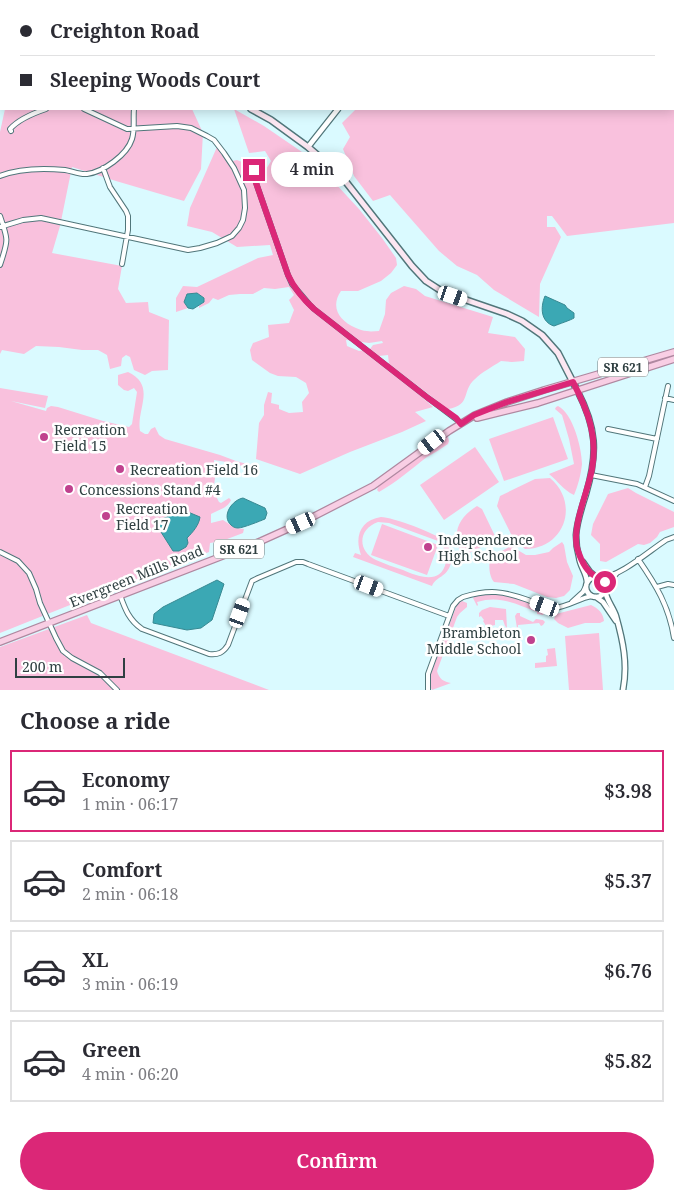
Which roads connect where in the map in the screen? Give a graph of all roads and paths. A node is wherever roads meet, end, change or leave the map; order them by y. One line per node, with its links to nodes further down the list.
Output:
1 (44, 110): 7 (street)
2 (86, 110): 6 (street)
3 (134, 110): 6 (street)
4 (253, 110): 8 (main road)
5 (337, 110): 8 (street)
6 (133, 130): 10 (street); 14 (street)
7 (11, 131)
8 (308, 147): 19 (main road)
9 (256, 165): 25 (street)
10 (103, 168): 11 (street); 14 (street)
11 (0, 176)
12 (0, 216): 13 (street)
13 (2, 226): 14 (street); 16 (street)
14 (127, 236): 15 (street)
15 (122, 264)
16 (0, 265)
17 (674, 352): 19 (main road, Evergreen Mills Road / SR 621)
18 (674, 359): 21 (main road, Evergreen Mills Road / SR 621)
19 (573, 382): 21 (main road); 24 (main road); 25 (main road, Evergreen Mills Road / SR 621)
20 (668, 386): 22 (street)
21 (577, 390): 24 (main road, Evergreen Mills Road / SR 621); 28 (street)
22 (665, 398): 23 (street); 27 (street)
23 (674, 400)
24 (493, 413): 25 (main road, Evergreen Mills Road / SR 621)
25 (461, 424): 41 (main road, Evergreen Mills Road / SR 621)
26 (608, 429): 27 (street)
27 (657, 439): 29 (street)
28 (591, 475): 29 (street); 33 (street)
29 (645, 487): 30 (street)
30 (674, 501)
31 (674, 537): 34 (street)
32 (0, 552): 46 (street)
33 (578, 552): 36 (street); 37 (street)
34 (638, 559): 35 (street); 39 (street)
35 (617, 573): 36 (street); 40 (street)
36 (598, 577): 37 (street); 40 (street)
37 (586, 585): 42 (street); 43 (street)
38 (674, 585): 39 (street)
39 (657, 587): 47 (street)
40 (606, 589): 42 (street); 45 (street)
41 (120, 595): 44 (street); 46 (main road, Evergreen Mills Road / SR 621)
42 (594, 596): 43 (street); 45 (street)
43 (568, 605): 44 (street)
44 (450, 616): 50 (street)
45 (617, 622): 51 (street)
46 (50, 624): 48 (main road, Evergreen Mills Road / SR 621); 49 (street)
47 (674, 638)
48 (0, 642)
49 (117, 690)
50 (428, 690)
51 (623, 690)

